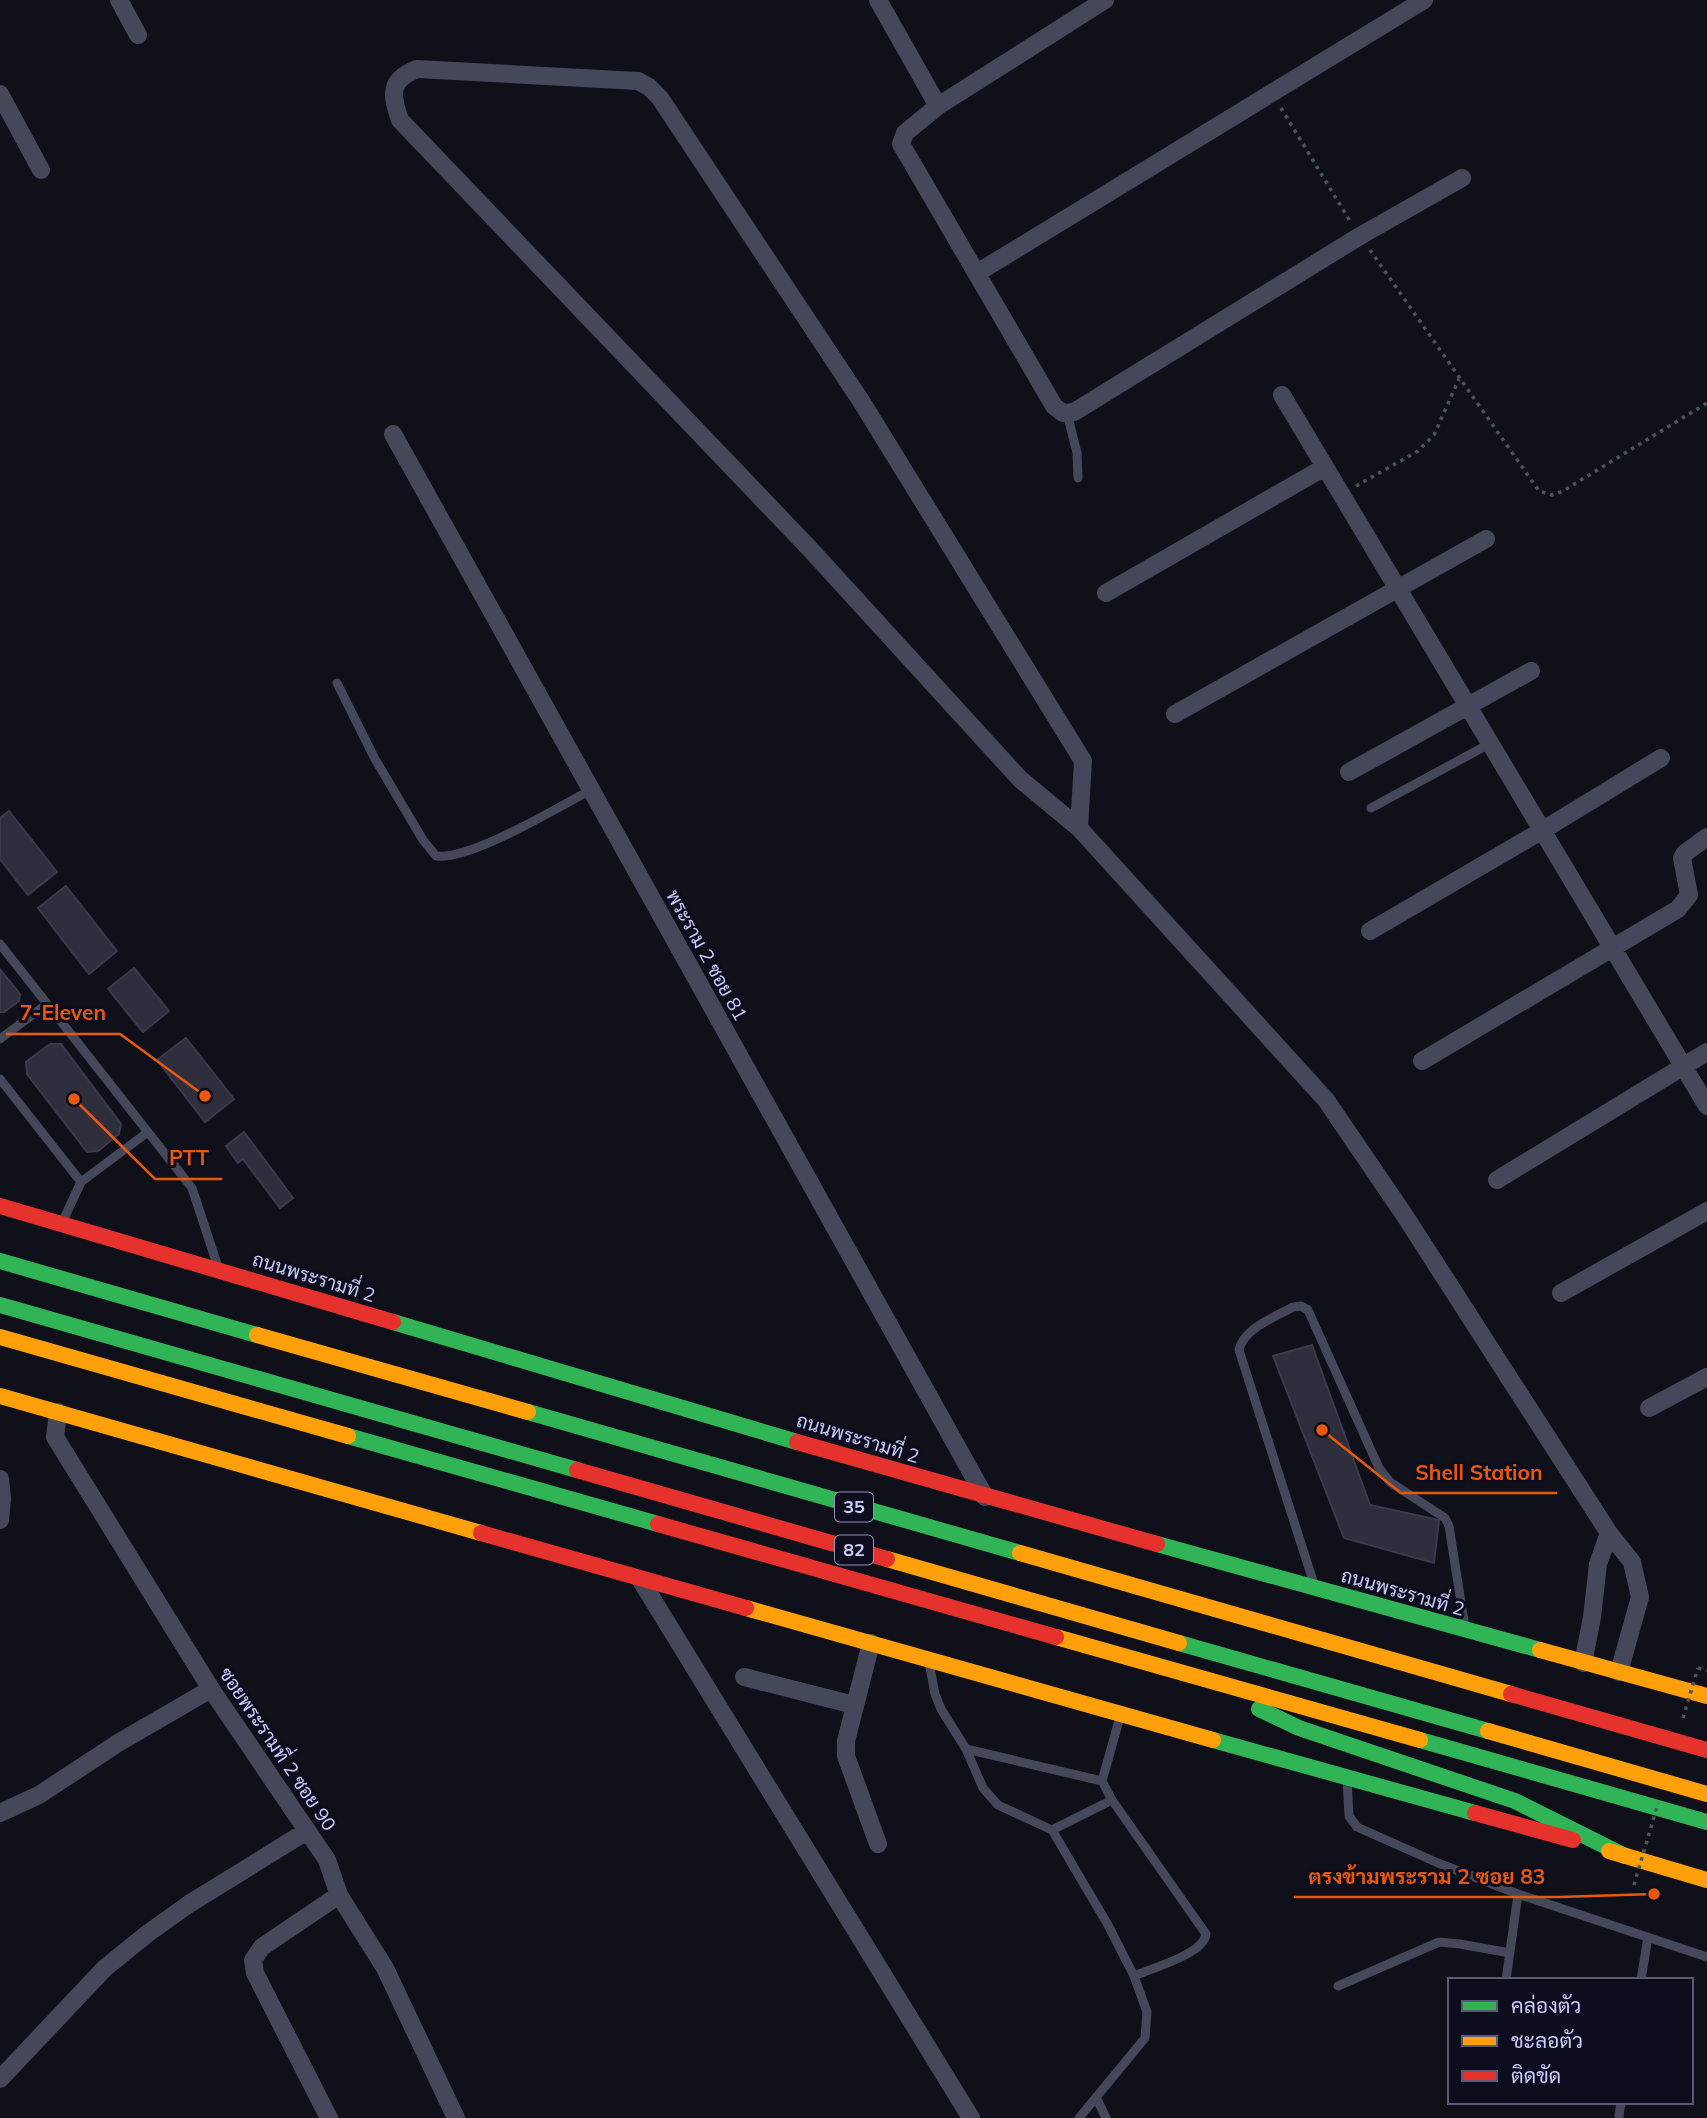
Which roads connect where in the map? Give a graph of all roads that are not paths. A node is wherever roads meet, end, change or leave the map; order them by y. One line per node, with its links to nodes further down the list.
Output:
1 (119, 0): 5 (street)
2 (878, 0): 7 (street)
3 (1105, 0): 7 (street)
4 (1424, 0): 10 (street)
5 (138, 35)
6 (0, 94): 8 (street)
7 (938, 106): 10 (street)
8 (41, 170)
9 (1462, 178): 12 (street)
10 (977, 273): 12 (street)
11 (1282, 395): 14 (street)
12 (1067, 413): 15 (lane)
13 (393, 434): 26 (street, พระราม 2 ซอย 81)
14 (1325, 467): 17 (street); 18 (street)
15 (1078, 478)
16 (1486, 539): 17 (street)
17 (1397, 588): 21 (street); 22 (street)
18 (1106, 593)
19 (1531, 671): 21 (street)
20 (337, 682): 26 (lane)
21 (1468, 705): 23 (street); 25 (street)
22 (1175, 714)
23 (1491, 743): 27 (lane); 29 (street)
24 (1661, 758): 29 (street)
25 (1349, 772)
26 (591, 790): 57 (street, พระราม 2 ซอย 81)
27 (1371, 808)
28 (1079, 828): 28 (street); 59 (street)
29 (1543, 830): 31 (street); 33 (street)
30 (1707, 837): 33 (street)
31 (1370, 931)
32 (0, 944): 34 (lane)
33 (1612, 950): 37 (street); 38 (street)
34 (47, 1004): 35 (lane); 41 (lane)
35 (0, 1039)
36 (1707, 1052): 38 (street)
37 (1422, 1061)
38 (1683, 1065): 40 (street); 42 (street)
39 (0, 1079): 43 (lane)
40 (1707, 1106)
41 (148, 1132): 43 (lane); 48 (lane)
42 (1497, 1180)
43 (81, 1182): 46 (lane)
44 (0, 1206): 46 (main road, ถนนพระรามที่ 2 / 35)
45 (1707, 1211): 49 (street)
46 (61, 1225): 48 (main road, ถนนพระรามที่ 2 / 35)
47 (0, 1261): 74 (main road, 82, bridge)
48 (219, 1270): 57 (main road, ถนนพระรามที่ 2 / 35)
49 (1561, 1293)
50 (0, 1305): 77 (main road, 82, bridge)
51 (0, 1337): 67 (main road)
52 (1707, 1377): 54 (street)
53 (0, 1395): 55 (main road)
54 (1649, 1408)
55 (58, 1412): 60 (main road); 69 (street, ซอยพระรามที่ 2 ซอย 90)
56 (0, 1479): 58 (street)
57 (985, 1497): 61 (main road, ถนนพระรามที่ 2 / 35)
58 (0, 1520)
59 (1609, 1532): 65 (street); 66 (street)
60 (640, 1579): 63 (main road); 101 (street)
61 (1315, 1589): 62 (main road, ถนนพระรามที่ 2 / 35); 62 (lane)
62 (1466, 1631): 65 (main road, ถนนพระรามที่ 2 / 35)
63 (871, 1643): 64 (main road); 71 (street)
64 (929, 1660): 72 (main road); 73 (lane)
65 (1583, 1663): 66 (main road, ถนนพระรามที่ 2 / 35)
66 (1619, 1672): 70 (main road, ถนนพระรามที่ 2 / 35)
67 (1184, 1673): 80 (main road); 84 (main road)
68 (744, 1677): 71 (street)
69 (211, 1689): 79 (street); 82 (street, ซอยพระรามที่ 2 ซอย 90)
70 (1707, 1696)
71 (854, 1705): 83 (street)
72 (1121, 1715): 75 (main road); 76 (lane)
73 (966, 1749): 76 (lane); 81 (lane)
74 (1707, 1751)
75 (1347, 1777): 84 (main road); 86 (lane)
76 (1102, 1781): 78 (lane)
77 (1707, 1794)
78 (1112, 1800): 81 (lane); 91 (lane)
79 (0, 1813)
80 (1707, 1822)
81 (1052, 1830): 91 (lane)
82 (307, 1831): 87 (street, ซอยพระรามที่ 2 ซอย 90); 95 (street)
83 (878, 1844)
84 (1625, 1856): 85 (main road)
85 (1707, 1880)
86 (1518, 1894): 88 (lane); 89 (lane)
87 (339, 1895): 99 (street); 100 (street, ซอยพระรามที่ 2 ซอย 90)
88 (1648, 1937): 90 (lane); 93 (lane)
89 (1510, 1953): 92 (lane); 94 (lane)
90 (1707, 1957)
91 (1134, 1976): 96 (lane)
92 (1506, 1978)
93 (1641, 1978)
94 (1338, 1986)
95 (0, 2080)
96 (1096, 2096): 102 (lane); 103 (lane)
97 (1621, 2104): 98 (lane)
98 (1619, 2116)
99 (328, 2118)
100 (456, 2118)
101 (971, 2118)
102 (1079, 2118)
103 (1107, 2118)

